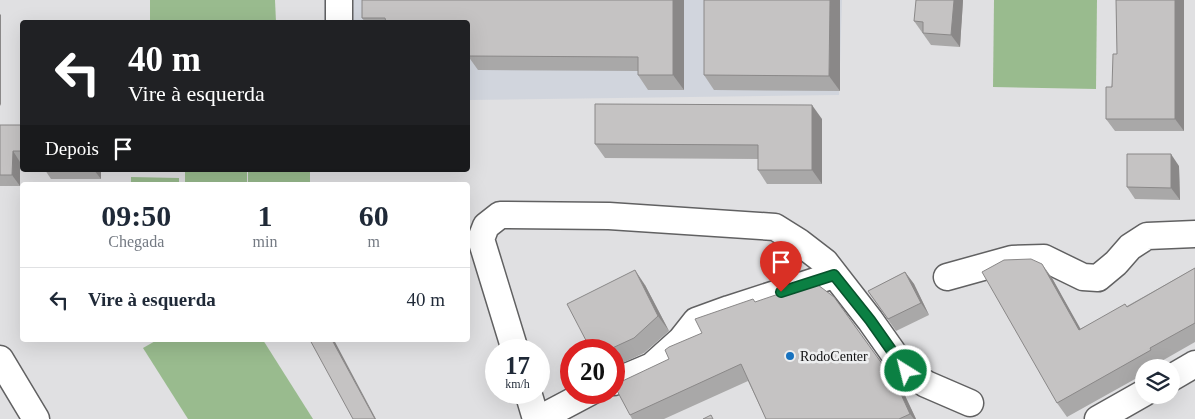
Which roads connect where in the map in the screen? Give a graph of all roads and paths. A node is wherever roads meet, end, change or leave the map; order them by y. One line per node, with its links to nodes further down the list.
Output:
1 (340, 0): 2 (street)
2 (339, 20)
3 (1195, 234): 5 (street)
4 (834, 275): 6 (street); 10 (street); 12 (street)
5 (947, 277)
6 (512, 339)
7 (0, 359): 15 (street)
8 (1195, 364): 9 (street)
9 (1180, 373)
10 (625, 377)
11 (1135, 398): 17 (street)
12 (970, 403)
13 (532, 404): 16 (street)
14 (566, 404): 16 (street)
15 (36, 419)
16 (537, 419)
17 (1098, 419)

